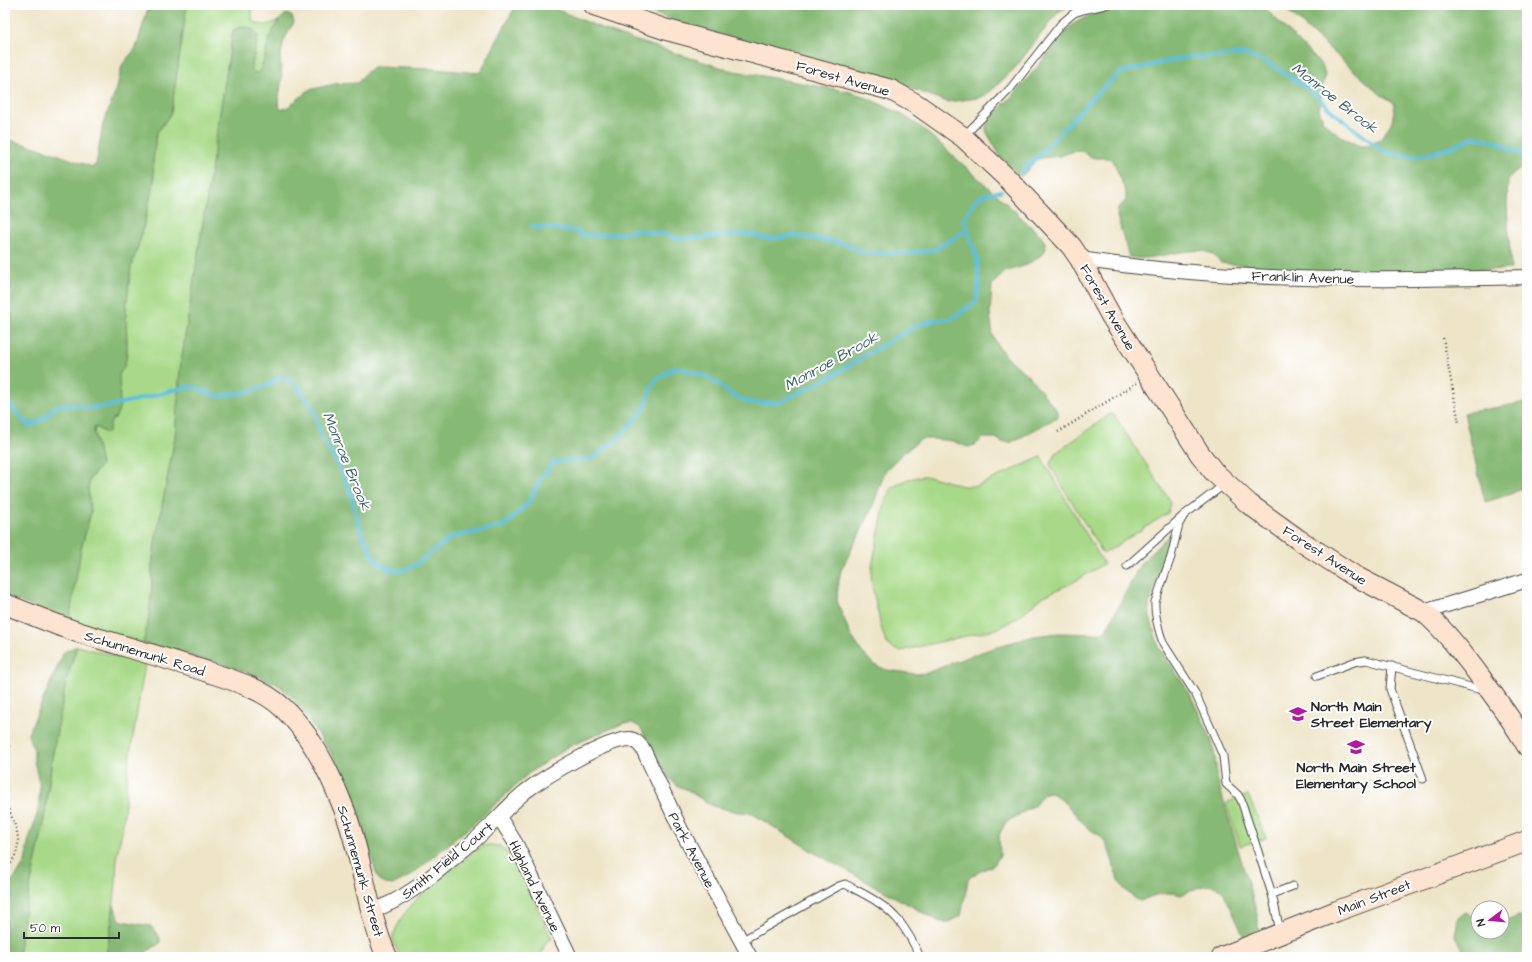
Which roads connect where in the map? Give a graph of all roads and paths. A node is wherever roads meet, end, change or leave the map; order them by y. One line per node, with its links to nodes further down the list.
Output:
1 (594, 5): 3 (street, Forest Avenue)
2 (1105, 5): 3 (lane)
3 (963, 137): 4 (street, Forest Avenue)
4 (1080, 259): 5 (street, Franklin Avenue); 7 (street, Forest Avenue)
5 (1527, 277)
6 (1443, 338): 8 (path)
7 (1149, 376): 9 (path); 10 (street, Forest Avenue)
8 (1459, 423)
9 (1058, 432)
10 (1226, 483): 11 (lane); 15 (street, Forest Avenue)
11 (1184, 515): 12 (lane); 30 (lane)
12 (1127, 566)
13 (1527, 580): 15 (street)
14 (5, 604): 19 (street, Schunnemunk Road)
15 (1424, 612): 18 (street, Forest Avenue)
16 (1392, 666): 17 (lane); 18 (lane); 24 (lane)
17 (1317, 676)
18 (1492, 693): 22 (street, Forest Avenue)
19 (282, 706): 31 (street, Schunnemunk Street)
20 (636, 742): 26 (street, Smith Field Court); 33 (street, Park Avenue)
21 (14, 746): 23 (path)
22 (1527, 746)
23 (5, 747)
24 (1423, 779)
25 (5, 802): 28 (path)
26 (499, 817): 31 (street, Smith Field Court); 36 (street, Highland Avenue)
27 (1527, 841): 32 (street, Main Street)
28 (5, 870)
29 (1293, 886): 30 (lane)
30 (1272, 894): 32 (lane)
31 (372, 911): 35 (street, Schunnemunk Street)
32 (1280, 934): 38 (street, Main Street)
33 (741, 941): 34 (lane); 37 (street, Park Avenue)
34 (919, 956)
35 (387, 957)
36 (570, 957)
37 (750, 957)
38 (1222, 957)

